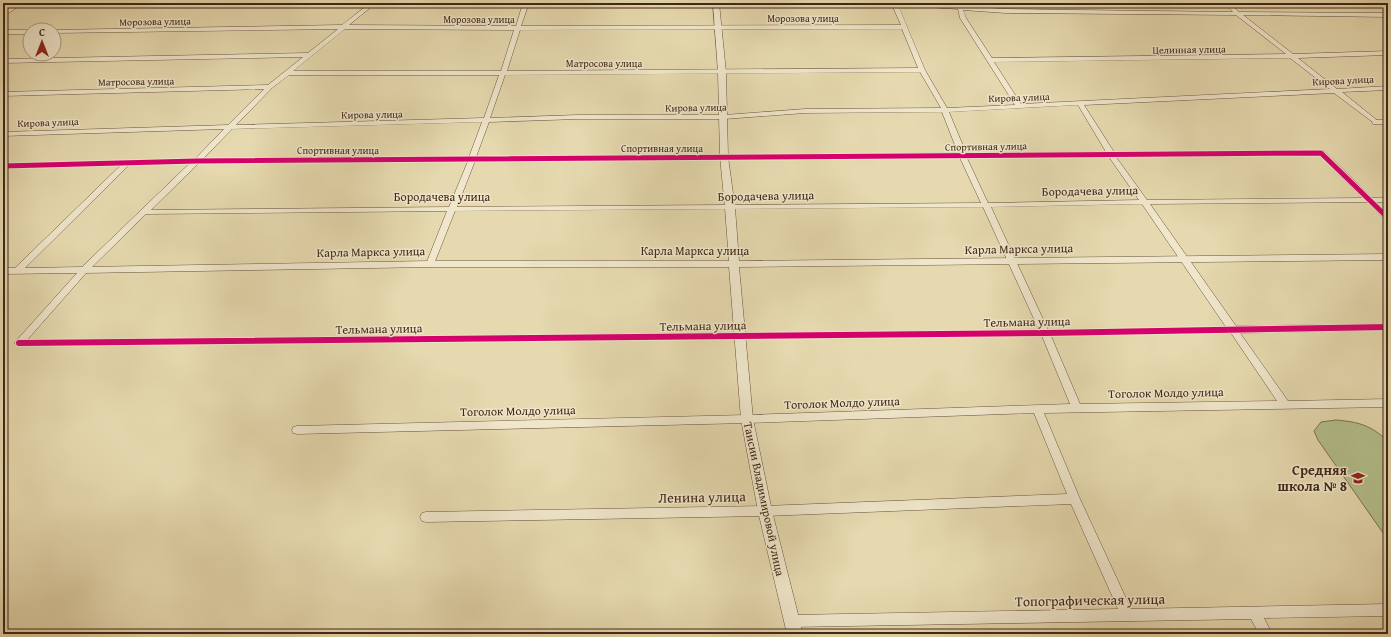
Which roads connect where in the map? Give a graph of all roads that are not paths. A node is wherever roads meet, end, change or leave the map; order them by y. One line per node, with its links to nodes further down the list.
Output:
1 (20, 3): 12 (street)
2 (373, 3): 14 (street)
3 (526, 3): 16 (street)
4 (716, 3): 17 (street, Таисии Владимировой улица)
5 (886, 3): 6 (street)
6 (894, 3): 9 (street); 15 (street)
7 (1001, 3): 10 (street)
8 (1226, 3): 11 (street)
9 (960, 8): 10 (street); 24 (street)
10 (1006, 11): 11 (street)
11 (1237, 13): 13 (street); 23 (street)
12 (3, 15)
13 (1388, 15)
14 (343, 27): 16 (street, Морозова улица); 18 (street, Морозова улица); 22 (street)
15 (904, 27): 17 (street, Морозова улица); 26 (street)
16 (517, 28): 17 (street, Морозова улица); 29 (street)
17 (717, 28): 27 (street, Таисии Владимировой улица)
18 (62, 31)
19 (3, 32): 20 (street)
20 (22, 32)
21 (1388, 53): 23 (street, Целинная улица)
22 (308, 55): 25 (street); 28 (street)
23 (1293, 56): 24 (street, Целинная улица); 32 (street)
24 (989, 60): 35 (street)
25 (3, 61)
26 (922, 70): 27 (street, Матросова улица); 36 (street)
27 (722, 72): 29 (street, Матросова улица); 37 (street, Таисии Владимировой улица)
28 (287, 73): 29 (street, Матросова улица); 30 (street)
29 (503, 73): 38 (street)
30 (270, 87): 33 (street, Матросова улица); 41 (street)
31 (1388, 88): 32 (street, Кирова улица)
32 (1337, 90): 34 (street, Кирова улица); 39 (street)
33 (3, 94)
34 (1080, 104): 35 (street, Кирова улица); 43 (street)
35 (1020, 107): 36 (street, Кирова улица)
36 (945, 110): 37 (street, Кирова улица); 44 (street)
37 (724, 117): 38 (street, Кирова улица); 45 (street, Таисии Владимировой улица)
38 (485, 121): 41 (street, Кирова улица); 46 (street)
39 (1376, 122): 40 (street)
40 (1388, 122)
41 (231, 127): 42 (street, Кирова улица); 47 (street)
42 (3, 134)
43 (1111, 154): 44 (street, Спортивная улица); 50 (street, Спортивная улица); 52 (street)
44 (963, 156): 45 (street, Спортивная улица); 53 (street)
45 (724, 157): 46 (street, Спортивная улица); 54 (street, Таисии Владимировой улица)
46 (472, 159): 47 (street, Спортивная улица); 55 (street)
47 (197, 161): 48 (street, Спортивная улица); 56 (street)
48 (127, 163): 49 (street, Спортивная улица); 63 (street)
49 (4, 168)
50 (1370, 200): 51 (street, Бородачева улица); 52 (street, Бородачева улица); 57 (street)
51 (1388, 200)
52 (1144, 202): 53 (street, Бородачева улица); 59 (street)
53 (987, 205): 54 (street, Бородачева улица); 60 (street)
54 (730, 208): 55 (street, Бородачева улица); 62 (street, Таисии Владимировой улица)
55 (452, 209): 56 (street, Бородачева улица); 61 (street)
56 (144, 212): 64 (street)
57 (1388, 218)
58 (1388, 257): 59 (street, Карла Маркса улица)
59 (1184, 258): 60 (street, Карла Маркса улица); 67 (street)
60 (1012, 262): 62 (street, Карла Маркса улица); 68 (street)
61 (430, 264): 62 (street, Карла Маркса улица); 64 (street, Карла Маркса улица)
62 (734, 264): 69 (street, Таисии Владимировой улица)
63 (18, 270): 64 (street, Карла Маркса улица); 65 (street, Карла Маркса улица)
64 (84, 270): 69 (street, Тельмана улица)
65 (3, 271)
66 (1388, 326): 67 (street, Тельмана улица)
67 (1234, 329): 68 (street, Тельмана улица); 71 (street)
68 (1045, 334): 69 (street, Тельмана улица); 72 (street)
69 (739, 336): 74 (street, Таисии Владимировой улица)
70 (1388, 403): 71 (street, Тоголок Молдо улица)
71 (1285, 404): 72 (street, Тоголок Молдо улица)
72 (1077, 408): 73 (street, Тоголок Молдо улица)
73 (1038, 410): 74 (street, Тоголок Молдо улица); 76 (street)
74 (747, 419): 75 (street, Тоголок Молдо улица); 77 (street, Таисии Владимировой улица)
75 (297, 430)
76 (1074, 499): 77 (street, Ленина улица); 81 (street)
77 (765, 511): 78 (street, Ленина улица); 82 (street, Таисии Владимировой улица)
78 (426, 517)
79 (1388, 610): 80 (street, Топографическая улица)
80 (1254, 612): 81 (street, Топографическая улица); 83 (street)
81 (1127, 614): 82 (street, Топографическая улица)
82 (794, 628)
83 (1266, 634)

